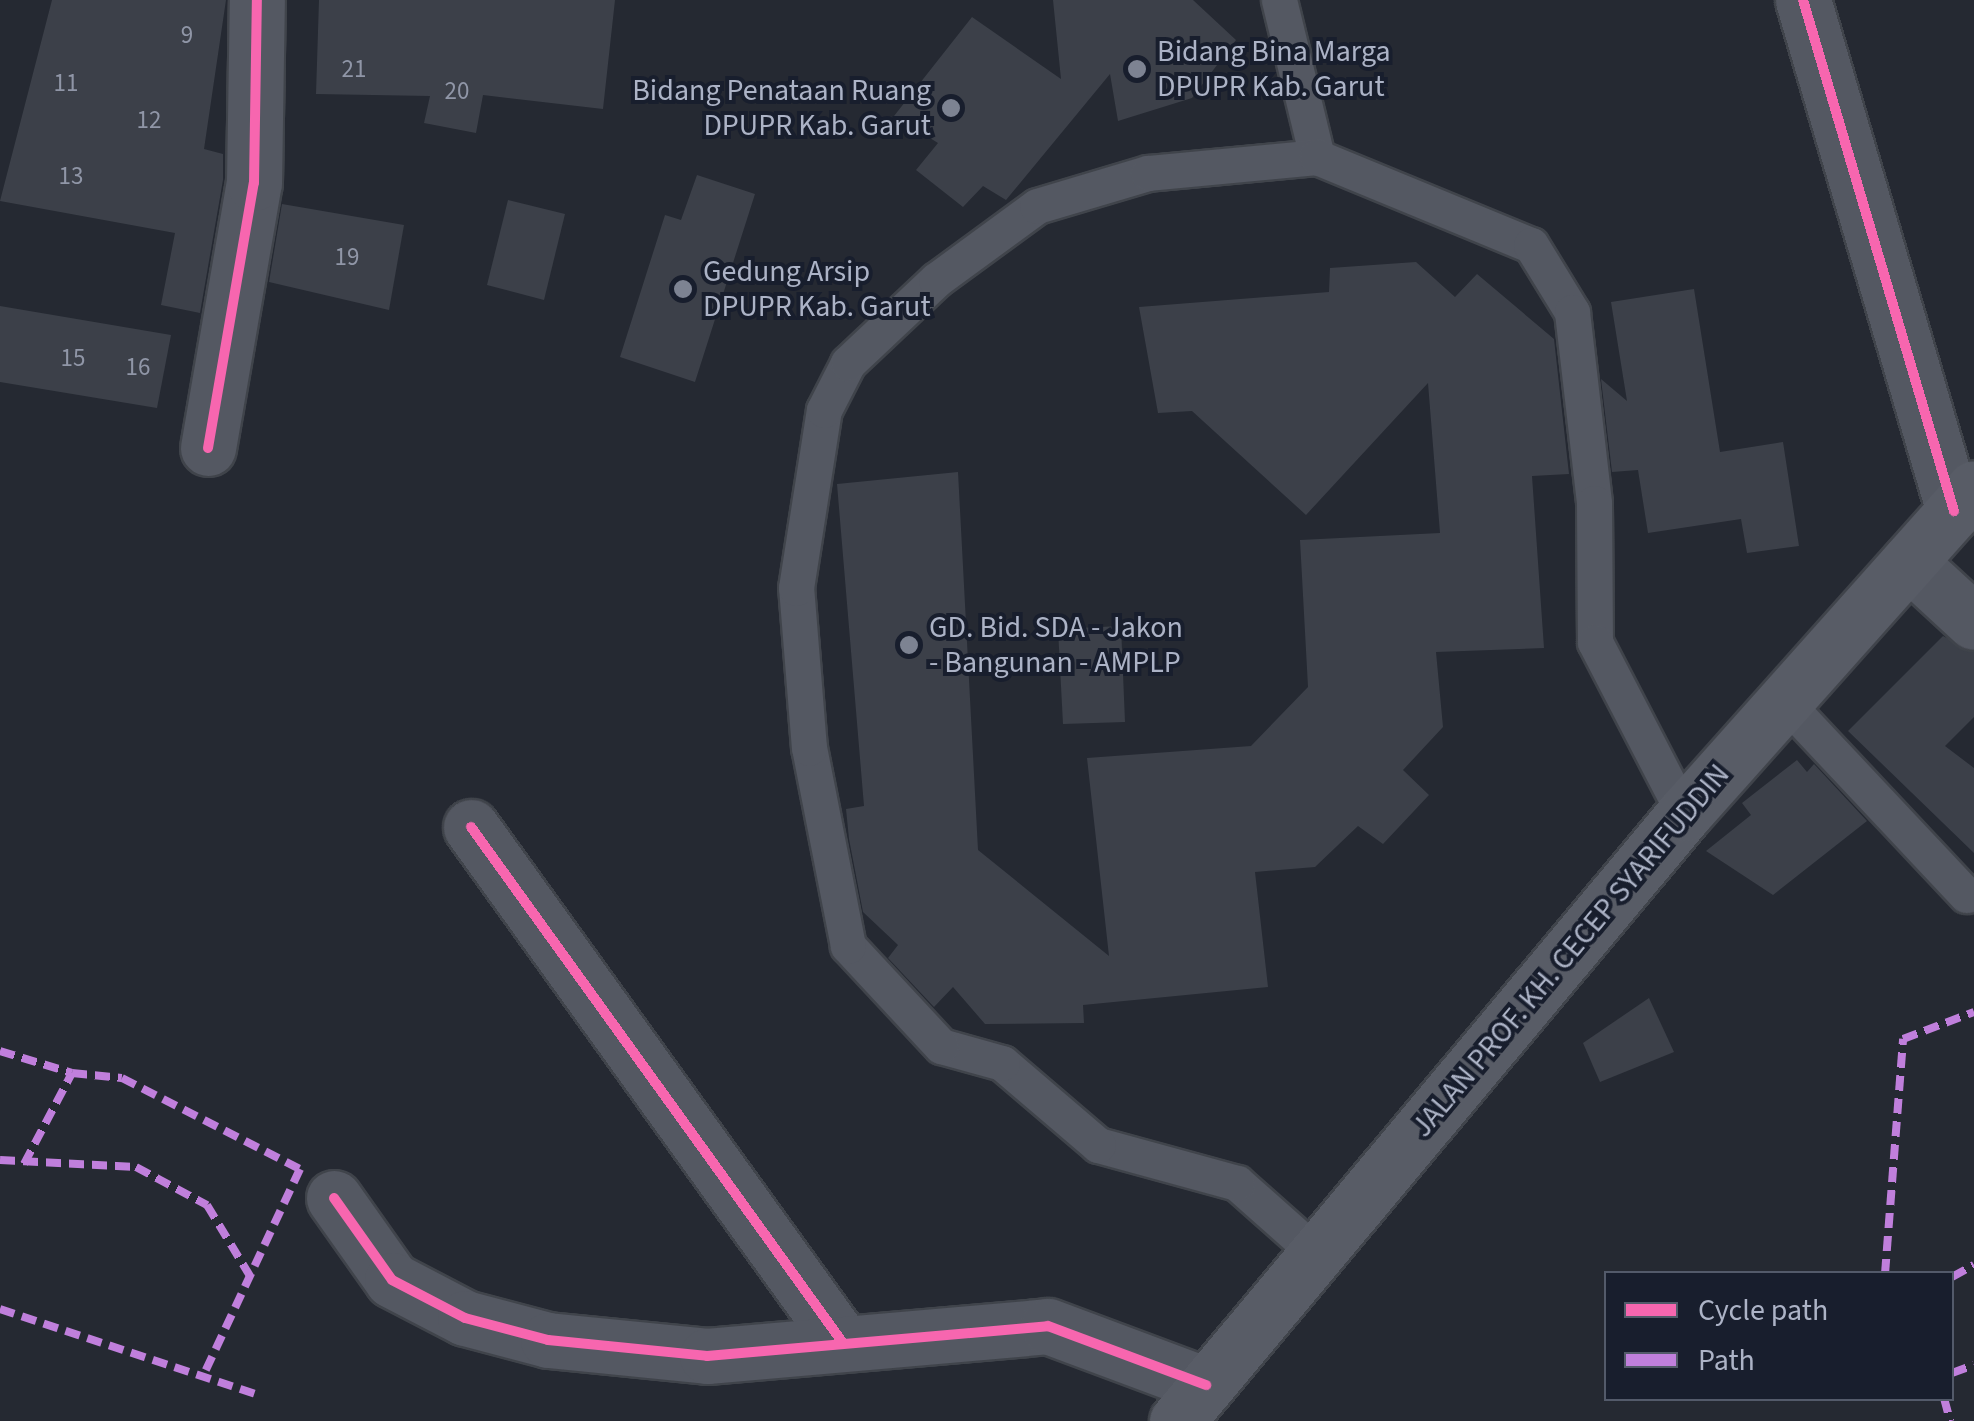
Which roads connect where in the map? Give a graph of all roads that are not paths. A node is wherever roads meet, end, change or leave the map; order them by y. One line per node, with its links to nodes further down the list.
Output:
1 (257, 0): 5 (street)
2 (1279, 0): 4 (lane)
3 (1803, 0): 6 (street)
4 (1317, 156): 10 (lane); 14 (lane)
5 (208, 448)
6 (1964, 500): 7 (main road, JALAN PROF. KH. CECEP SYARIFUDDIN)
7 (1909, 562): 8 (street); 9 (main road, JALAN PROF. KH. CECEP SYARIFUDDIN)
8 (1974, 622)
9 (1785, 702): 10 (main road, JALAN PROF. KH. CECEP SYARIFUDDIN); 12 (lane)
10 (1684, 814): 14 (main road, JALAN PROF. KH. CECEP SYARIFUDDIN)
11 (471, 827): 15 (street)
12 (1966, 894)
13 (334, 1198): 15 (street)
14 (1317, 1254): 16 (main road, JALAN PROF. KH. CECEP SYARIFUDDIN)
15 (844, 1343): 16 (street)
16 (1191, 1403)

